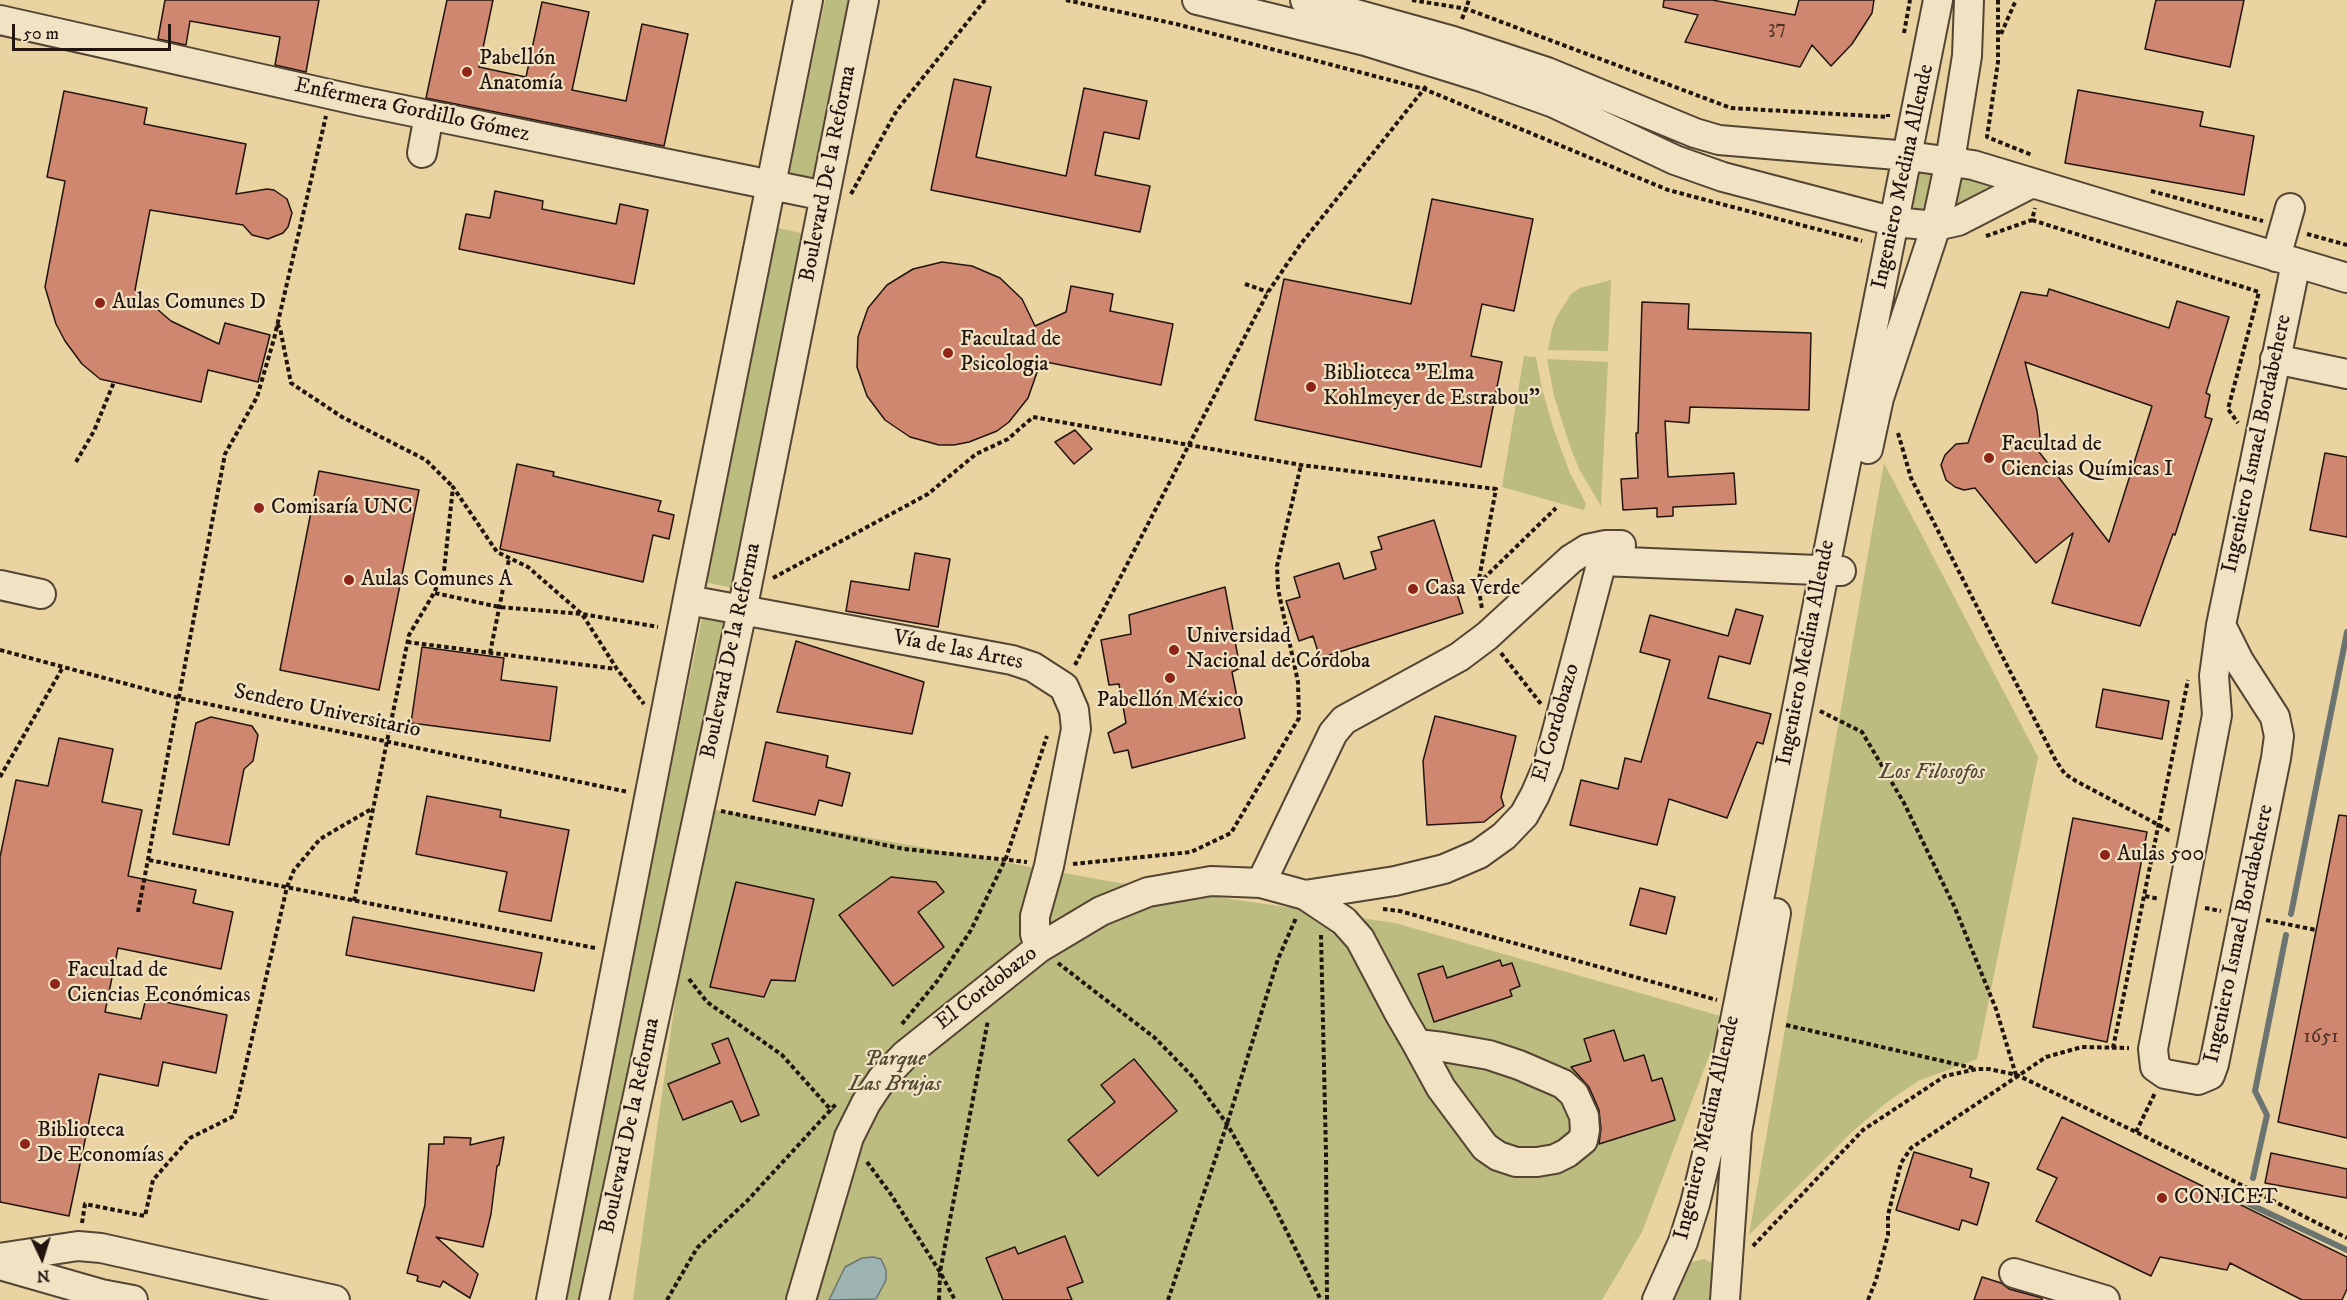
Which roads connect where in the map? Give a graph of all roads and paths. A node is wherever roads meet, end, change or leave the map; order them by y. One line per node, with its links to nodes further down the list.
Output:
1 (808, 0): 22 (street, Boulevard De la Reforma)
2 (864, 0): 24 (street, Boulevard De la Reforma)
3 (985, 0): 24 (path)
4 (1066, 0): 14 (path)
5 (1197, 0): 27 (street)
6 (1305, 0): 19 (street)
7 (1412, 0): 17 (path)
8 (1938, 0): 19 (street, Ingeniero Medina Allende)
9 (1970, 0): 20 (street, Ingeniero Medina Allende)
10 (1998, 0): 13 (path)
11 (2016, 0): 13 (path)
12 (0, 20): 15 (street, Enfermera Gordillo Gómez)
13 (1999, 38): 21 (path)
14 (1424, 89): 29 (path); 34 (path)
15 (331, 94): 16 (street, Enfermera Gordillo Gómez); 35 (path)
16 (429, 115): 18 (street); 22 (street, Enfermera Gordillo Gómez)
17 (1888, 117)
18 (422, 153)
19 (1909, 156): 20 (street); 27 (street, Ingeniero Medina Allende)
20 (1950, 160): 21 (street); 28 (street, Ingeniero Medina Allende)
21 (2033, 169): 28 (street); 31 (street)
22 (773, 185): 24 (street, Enfermera Gordillo Gómez); 53 (street, Boulevard De la Reforma)
23 (2141, 188): 25 (path)
24 (836, 199): 54 (street, Boulevard De la Reforma)
25 (2287, 217): 30 (path); 31 (street, Ingeniero Ismael Bordabehere)
26 (2032, 220): 40 (path)
27 (1895, 222): 28 (street); 48 (street, Ingeniero Medina Allende)
28 (1936, 226): 48 (street, Ingeniero Medina Allende)
29 (1862, 241)
30 (2347, 245)
31 (2286, 260): 32 (street); 36 (street, Ingeniero Ismael Bordabehere)
32 (2347, 278)
33 (1245, 284): 34 (path)
34 (1268, 292): 41 (path)
35 (277, 323): 44 (path); 67 (path)
36 (2275, 359): 37 (street); 57 (street, Ingeniero Ismael Bordabehere)
37 (2347, 375)
38 (114, 382): 42 (path)
39 (1898, 433): 77 (path)
40 (2236, 433)
41 (1187, 446): 43 (path); 54 (path); 66 (path)
42 (76, 462)
43 (1301, 465): 49 (path); 81 (path)
44 (453, 487): 47 (path); 51 (path)
45 (1556, 508): 49 (path)
46 (1604, 553): 48 (street); 59 (street); 69 (street, El Cordobazo)
47 (509, 559): 55 (path); 56 (path)
48 (1834, 562): 68 (street, Ingeniero Medina Allende); 92 (street, Ingeniero Medina Allende)
49 (1478, 584): 59 (path)
50 (0, 585): 52 (street)
51 (434, 593): 55 (path); 60 (path)
52 (41, 594)
53 (688, 600): 54 (street, Vía de las Artes); 58 (street, Boulevard De la Reforma)
54 (744, 601): 66 (street, Vía de las Artes); 76 (street, Boulevard De la Reforma)
55 (499, 607): 56 (path); 62 (path)
56 (582, 614): 58 (path); 64 (path)
57 (2221, 625): 78 (street, Ingeniero Ismael Bordabehere); 97 (street, Ingeniero Ismael Bordabehere)
58 (683, 631): 70 (street, Boulevard De la Reforma)
59 (1487, 636): 69 (path); 82 (street)
60 (407, 642): 62 (path); 72 (path)
61 (0, 650): 63 (path, Sendero Universitario)
62 (490, 653): 64 (path)
63 (63, 667): 67 (path, Sendero Universitario); 73 (path)
64 (617, 669): 70 (path)
65 (2189, 676): 77 (path)
66 (1064, 687): 81 (street)
67 (179, 698): 72 (path, Sendero Universitario); 80 (path)
68 (1814, 708): 99 (path); 112 (street, Ingeniero Medina Allende)
69 (1559, 727): 84 (street, El Cordobazo)
70 (663, 730): 74 (street, Boulevard De la Reforma)
71 (1050, 730): 79 (path)
72 (386, 742): 74 (path, Sendero Universitario); 75 (path)
73 (0, 777)
74 (650, 796): 89 (street, Boulevard De la Reforma)
75 (373, 807): 83 (path); 85 (path)
76 (699, 807): 79 (path); 90 (street, Boulevard De la Reforma)
77 (2160, 826): 78 (path); 96 (path)
78 (2194, 844): 97 (street, Ingeniero Ismael Bordabehere)
79 (1006, 858): 81 (path); 94 (path)
80 (149, 860): 83 (path); 87 (path)
81 (1049, 866): 88 (street)
82 (1261, 883): 84 (street, El Cordobazo); 88 (street, El Cordobazo)
83 (288, 887): 85 (path); 107 (path)
84 (1312, 900): 95 (street); 102 (path); 123 (path)
85 (354, 901): 89 (path)
86 (1377, 909): 92 (path)
87 (138, 912)
88 (1039, 948): 91 (street, El Cordobazo); 102 (path)
89 (619, 953): 115 (street, Boulevard De la Reforma)
90 (667, 953): 101 (path); 116 (street, Boulevard De la Reforma)
91 (995, 981): 104 (street, El Cordobazo); 110 (path)
92 (1738, 1006): 106 (street, Ingeniero Medina Allende)
93 (1786, 1025): 98 (path)
94 (895, 1032)
95 (1417, 1044): 95 (street)
96 (2113, 1048): 97 (path); 99 (path)
97 (2159, 1062): 103 (path)
98 (1977, 1069): 99 (path); 112 (path)
99 (2017, 1076): 103 (path); 125 (path)
100 (839, 1101): 101 (path)
101 (832, 1110): 104 (path); 117 (path)
102 (1227, 1124): 121 (path); 122 (path)
103 (2136, 1132): 105 (path)
104 (849, 1137): 110 (path); 118 (street, El Cordobazo)
105 (2347, 1238)
106 (1683, 1242): 112 (street); 124 (street, Ingeniero Medina Allende)
107 (78, 1246): 108 (street); 114 (street)
108 (0, 1258)
109 (0, 1265): 113 (street)
110 (940, 1272): 119 (path); 120 (path)
111 (2014, 1273): 126 (street)
112 (1726, 1275)
113 (133, 1300)
114 (335, 1300)
115 (551, 1300)
116 (594, 1300)
117 (667, 1300)
118 (801, 1300)
119 (939, 1300)
120 (955, 1300)
121 (1168, 1300)
122 (1321, 1300)
123 (1327, 1300)
124 (1657, 1300)
125 (1868, 1300)
126 (2105, 1300)

